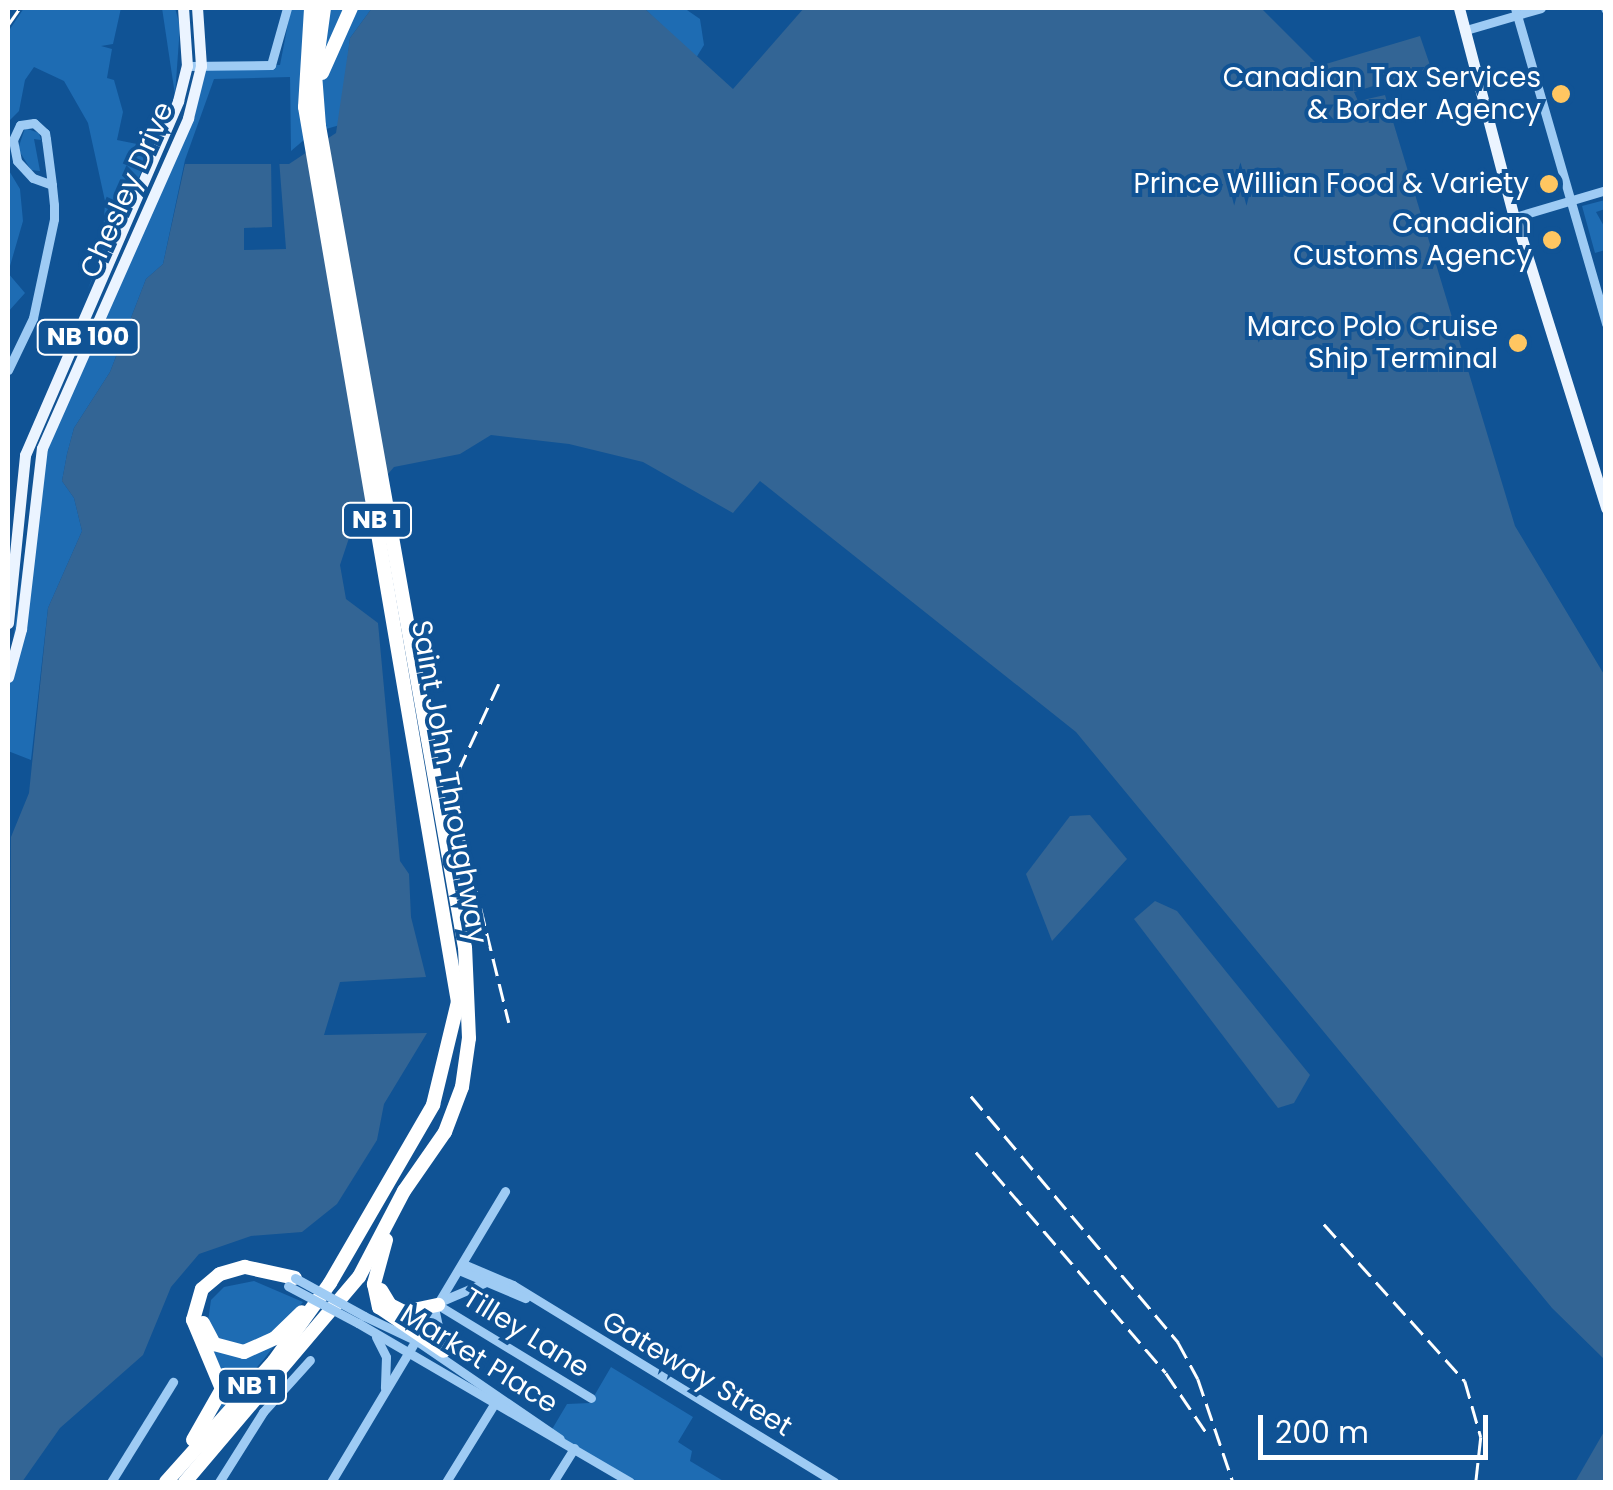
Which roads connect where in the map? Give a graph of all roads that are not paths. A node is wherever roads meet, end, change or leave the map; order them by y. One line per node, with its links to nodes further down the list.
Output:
1 (183, 8): 11 (main road, Chesley Drive / NB 100)
2 (197, 8): 12 (main road, Chesley Drive / NB 100)
3 (287, 8): 12 (street)
4 (308, 8): 27 (highway, Saint John Throughway / NB 1)
5 (324, 8): 13 (highway, Saint John Throughway / NB 1)
6 (351, 8): 13 (highway)
7 (1459, 8): 10 (main road)
8 (1541, 8): 9 (street)
9 (1516, 11): 10 (street); 16 (street)
10 (1466, 30): 17 (main road)
11 (187, 66): 12 (street); 20 (main road, Chesley Drive / NB 100)
12 (201, 66): 21 (main road, Chesley Drive / NB 100)
13 (317, 104): 27 (highway, Saint John Throughway / NB 1)
14 (52, 185): 14 (street); 19 (street)
15 (1606, 190): 16 (street)
16 (1569, 201): 17 (street); 18 (street)
17 (1515, 217): 22 (main road)
18 (1606, 324)
19 (8, 370)
20 (46, 396): 21 (main road); 23 (main road, Chesley Drive / NB 100)
21 (60, 400): 24 (main road, Chesley Drive / NB 100)
22 (1606, 508)
23 (10, 535): 24 (street); 25 (main road, Chesley Drive / NB 100)
24 (28, 536): 26 (main road, Chesley Drive / NB 100)
25 (8, 623)
26 (8, 677)
27 (465, 1002): 28 (highway, Saint John Throughway / NB 1); 34 (highway, Saint John Throughway / NB 1)
28 (467, 1052): 29 (highway, Saint John Throughway / NB 1); 40 (highway, Saint John Throughway / NB 1)
29 (434, 1151): 32 (highway); 40 (highway, Saint John Throughway / NB 1)
30 (505, 1191): 31 (street)
31 (461, 1267): 35 (street, Gateway Street); 36 (street, Gateway Street); 37 (street)
32 (378, 1271): 37 (highway); 41 (highway)
33 (292, 1282): 34 (highway); 38 (street, Market Place, bridge); 53 (highway)
34 (330, 1282): 53 (highway, Saint John Throughway / NB 1)
35 (496, 1286): 36 (street, Gateway Street); 37 (street)
36 (537, 1303): 61 (street, Gateway Street)
37 (437, 1308): 41 (street); 42 (street); 49 (street, Tilley Lane)
38 (361, 1320): 39 (street, Market Place); 41 (street, Market Place)
39 (371, 1331): 43 (street, Market Place); 47 (street)
40 (313, 1335): 54 (highway, Saint John Throughway / NB 1)
41 (418, 1339): 42 (highway); 43 (street); 46 (street, Market Place)
42 (444, 1351): 46 (street)
43 (410, 1353): 47 (street); 50 (street, Market Place)
44 (310, 1360): 55 (street)
45 (173, 1382): 52 (street)
46 (488, 1386): 48 (street, Market Place)
47 (384, 1393): 57 (street)
48 (500, 1395): 50 (street); 51 (street, Market Place)
49 (591, 1398)
50 (494, 1405): 51 (street, Market Place); 58 (street)
51 (570, 1446): 59 (street); 60 (street)
52 (111, 1482)
53 (164, 1482)
54 (185, 1482)
55 (220, 1482): 56 (street)
56 (232, 1482)
57 (331, 1482)
58 (446, 1482)
59 (553, 1482)
60 (630, 1482)
61 (835, 1482)

